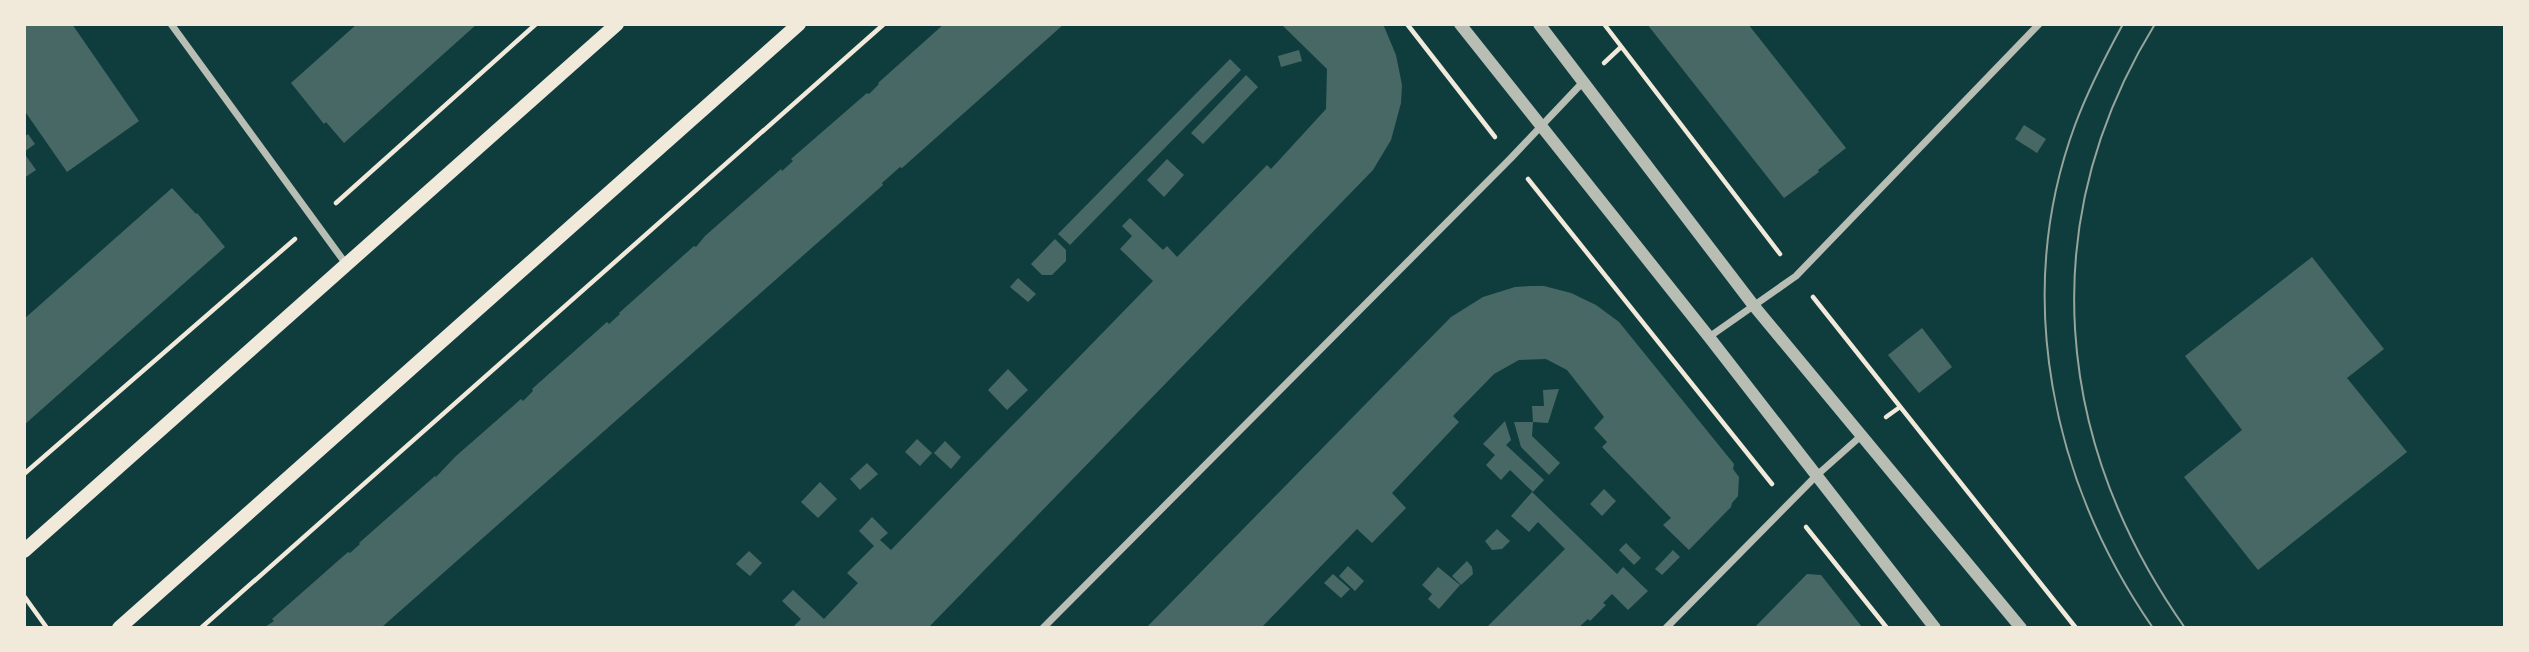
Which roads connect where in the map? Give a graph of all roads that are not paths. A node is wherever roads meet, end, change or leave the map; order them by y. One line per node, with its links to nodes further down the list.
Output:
1 (171, 24): 9 (street)
2 (617, 24): 9 (main road)
3 (799, 24): 15 (main road)
4 (1460, 24): 8 (street)
5 (1539, 24): 7 (street)
6 (2039, 24): 10 (street)
7 (1584, 81): 8 (street); 10 (street)
8 (1540, 127): 11 (street); 16 (street)
9 (347, 266): 14 (main road)
10 (1754, 306): 11 (street); 12 (street)
11 (1709, 337): 13 (street)
12 (1861, 435): 13 (street); 19 (street)
13 (1816, 475): 17 (street); 18 (street)
14 (24, 551)
15 (119, 628)
16 (1043, 628)
17 (1667, 628)
18 (1936, 628)
19 (2021, 628)

